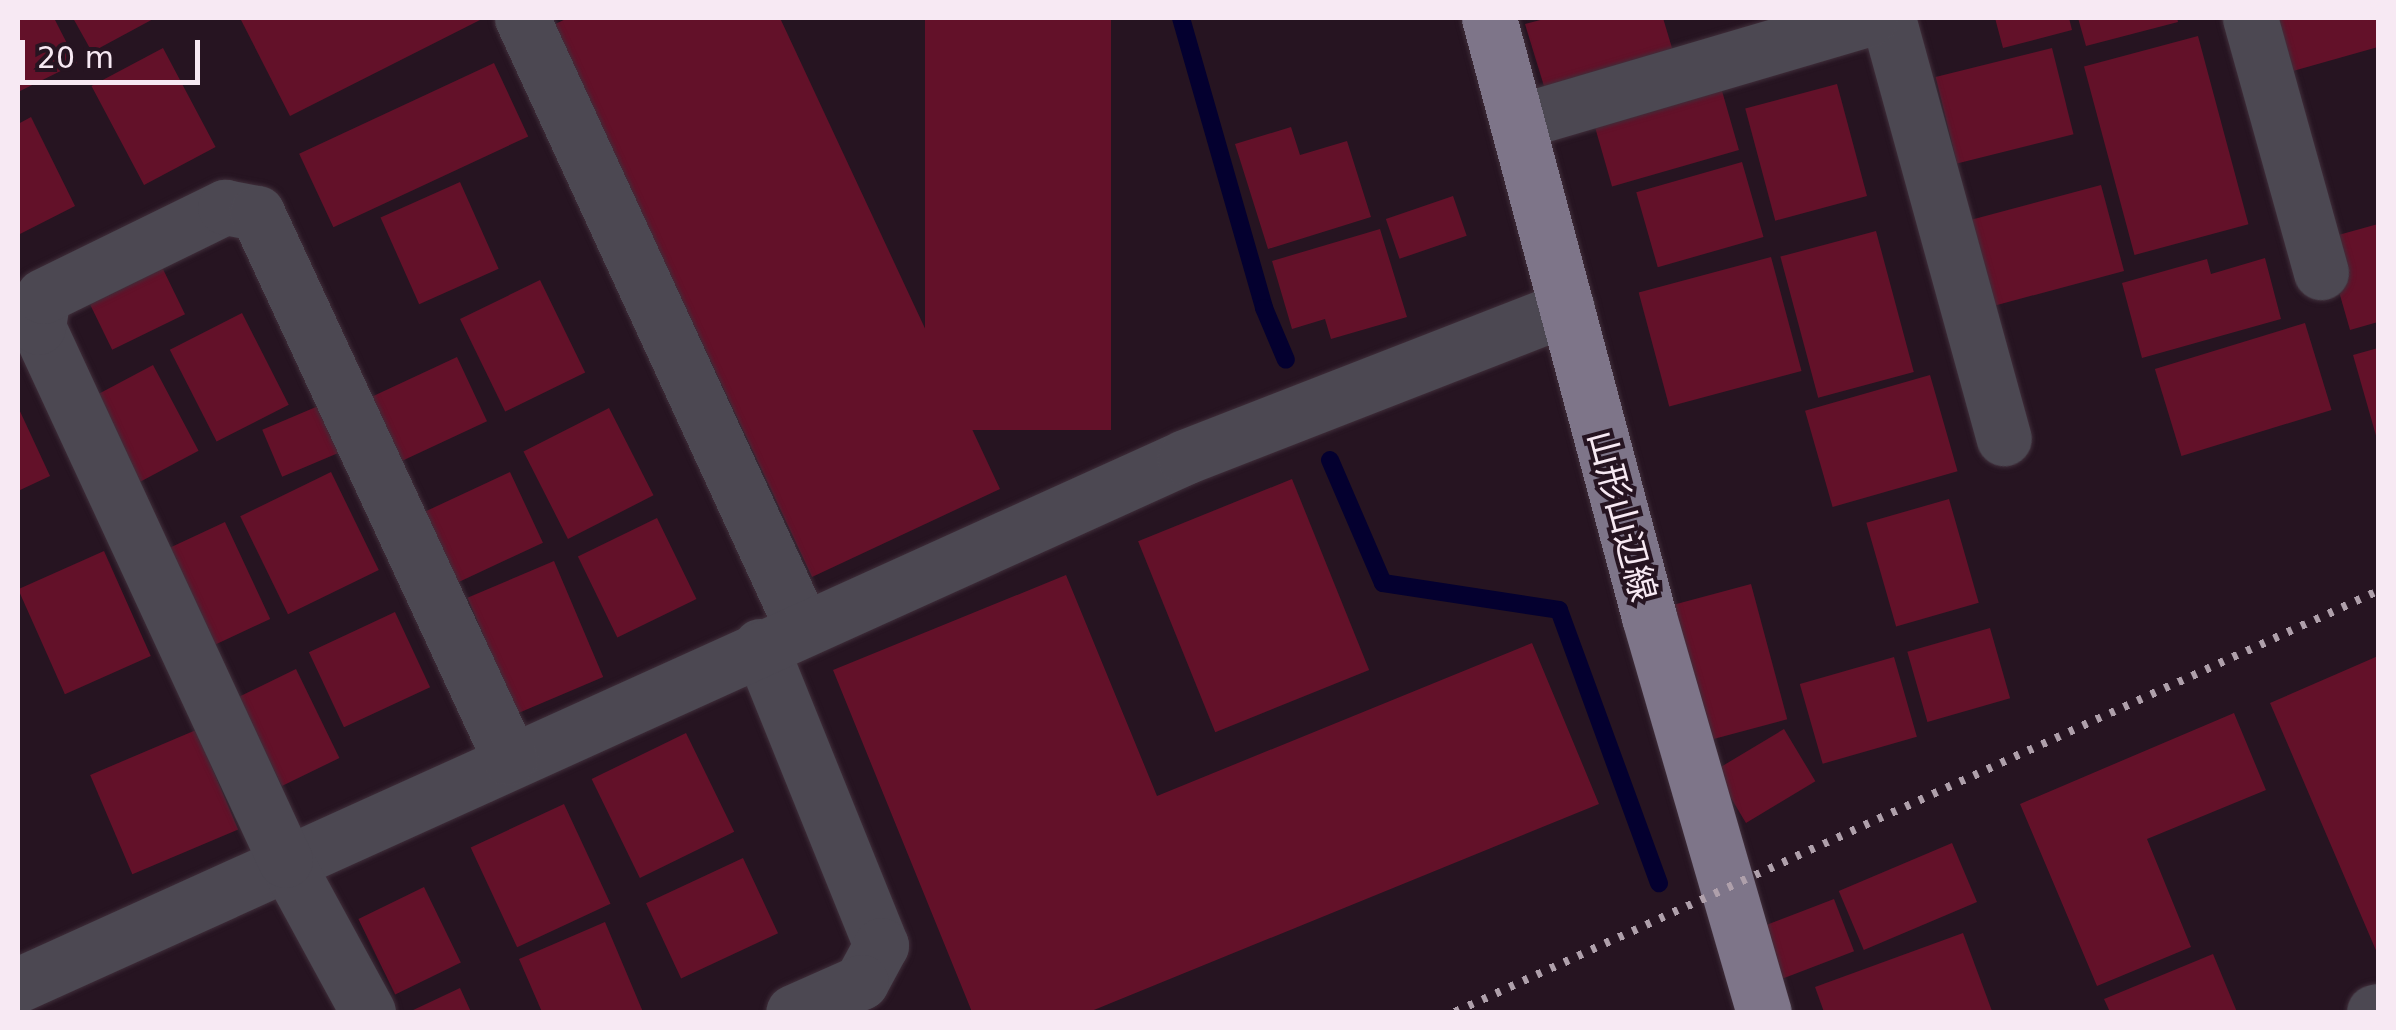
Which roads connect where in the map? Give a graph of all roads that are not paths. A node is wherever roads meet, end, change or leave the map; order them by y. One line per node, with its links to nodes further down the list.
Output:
1 (522, 18): 10 (street)
2 (1488, 18): 6 (main road, 山形山辺線)
3 (1870, 18): 6 (street)
4 (1888, 18): 9 (street)
5 (2250, 18): 7 (street)
6 (1517, 122): 8 (main road, 山形山辺線)
7 (2321, 272)
8 (1567, 308): 10 (street); 16 (main road, 山形山辺線)
9 (2004, 438)
10 (781, 636): 11 (street); 15 (street)
11 (510, 757): 12 (street); 12 (street)
12 (285, 860): 13 (street); 14 (street)
13 (18, 984)
14 (368, 1012)
15 (793, 1012)
16 (1764, 1012)

